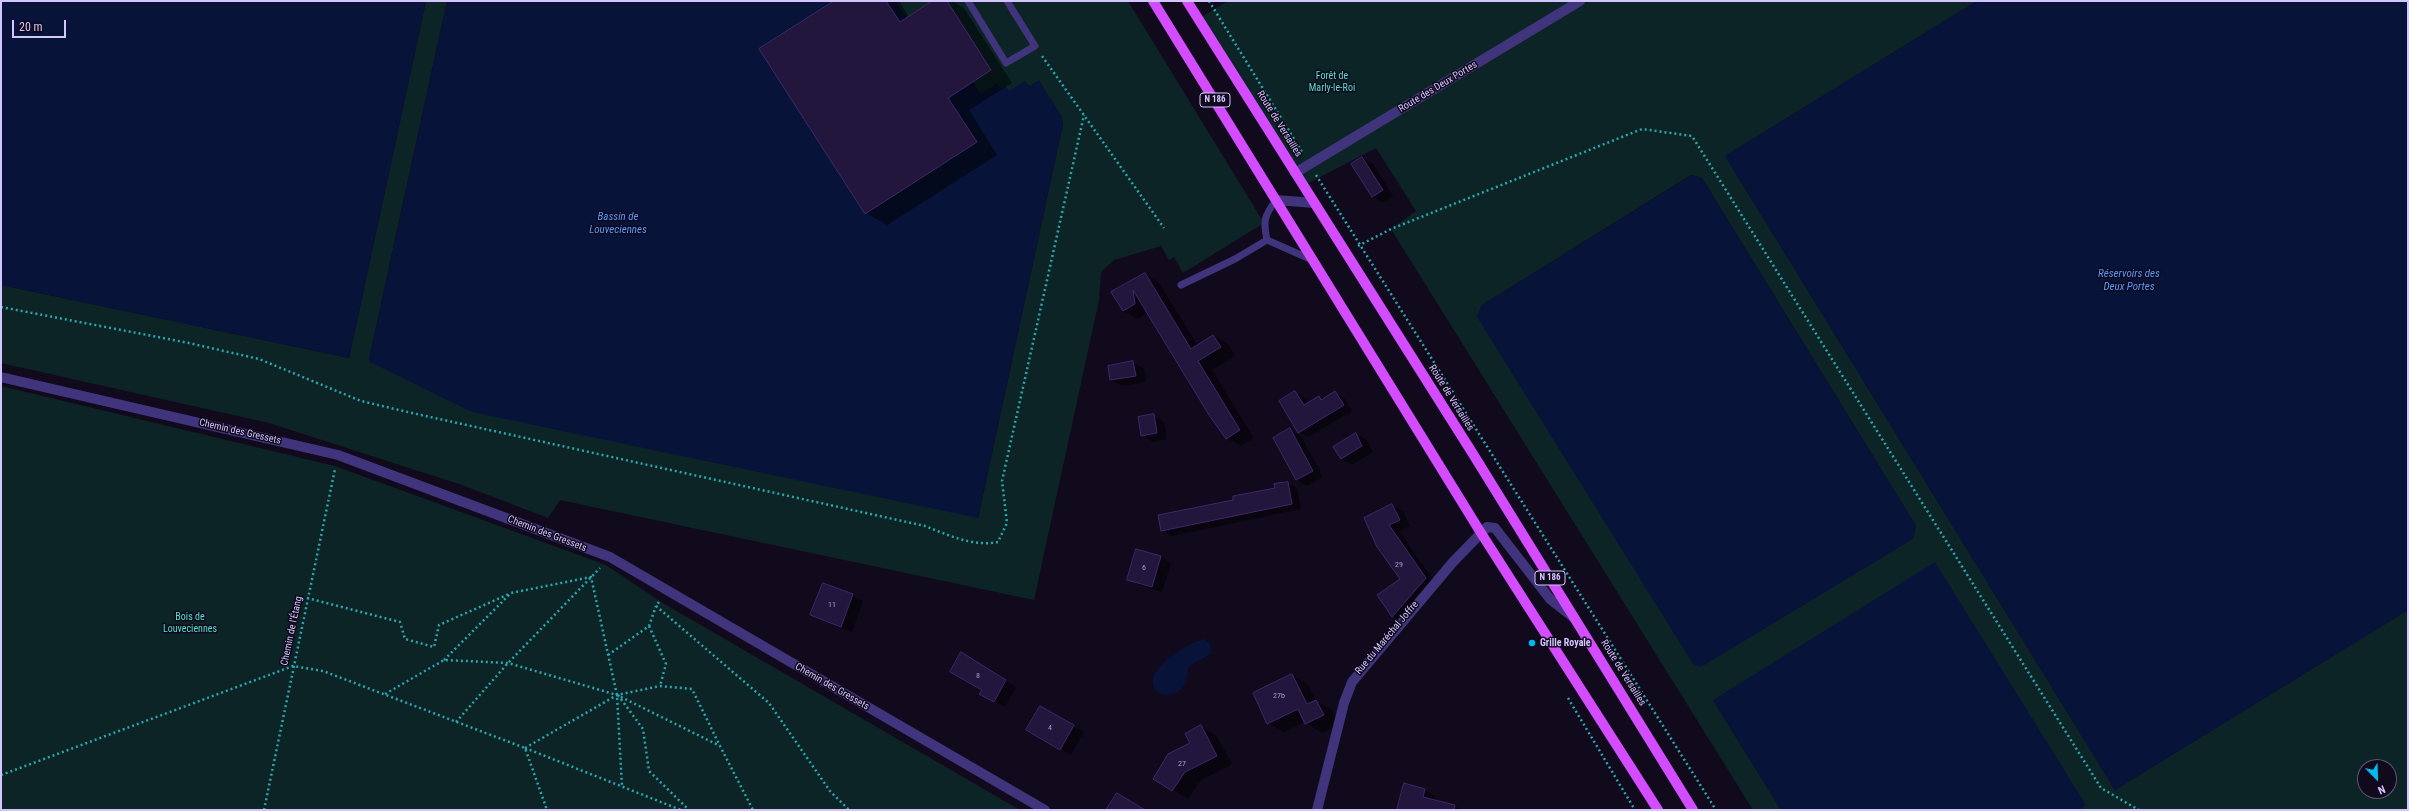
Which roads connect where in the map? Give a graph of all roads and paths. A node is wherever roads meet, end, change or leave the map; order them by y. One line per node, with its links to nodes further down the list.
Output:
1 (968, 1): 7 (lane)
2 (1007, 1): 7 (lane)
3 (1153, 1): 11 (main road, N 186)
4 (1187, 1): 10 (main road, Route de Versailles / N 186)
5 (1209, 1): 9 (path)
6 (1580, 1): 9 (street, Route des Deux Portes)
7 (1035, 46): 8 (path)
8 (1084, 115): 13 (path); 19 (path)
9 (1309, 164): 10 (street, Route des Deux Portes); 15 (path)
10 (1295, 173): 12 (main road, Route de Versailles / N 186)
11 (1276, 200): 12 (street); 14 (lane); 17 (main road, N 186)
12 (1314, 203): 16 (main road, Route de Versailles / N 186)
13 (1164, 228)
14 (1267, 240): 17 (lane); 18 (lane)
15 (1362, 244): 16 (path); 53 (path); 54 (path)
16 (1346, 253): 29 (main road, Route de Versailles / N 186)
17 (1310, 259): 22 (main road, N 186)
18 (1181, 285)
19 (1, 307)
20 (1, 377): 21 (street, Chemin des Gressets)
21 (338, 455): 23 (street, Chemin des Gressets); 27 (path, Chemin de l'Étang)
22 (1481, 533): 29 (street); 50 (street, Rue du Maréchal Joffre); 51 (main road, N 186)
23 (610, 557): 24 (path); 25 (street, Chemin des Gressets)
24 (591, 577): 26 (path); 31 (path); 33 (path)
25 (666, 590): 28 (path); 49 (street, Chemin des Gressets)
26 (511, 593): 27 (path); 32 (path)
27 (308, 598): 34 (path, Chemin de l'Étang)
28 (656, 606): 30 (path); 48 (path)
29 (1575, 619): 52 (main road, Route de Versailles / N 186)
30 (648, 626): 31 (path); 35 (path)
31 (608, 655): 37 (path)
32 (444, 660): 33 (path); 36 (path)
33 (508, 662): 37 (path); 38 (path)
34 (293, 666): 36 (path); 41 (path); 43 (path, Chemin de l'Étang)
35 (660, 686): 37 (path); 39 (path)
36 (385, 694): 38 (path)
37 (617, 695): 39 (path); 40 (path); 42 (path); 46 (path)
38 (456, 722): 40 (path)
39 (720, 746): 47 (path)
40 (525, 748): 42 (path); 44 (path)
41 (1, 775)
42 (622, 787): 45 (path)
43 (264, 810)
44 (546, 810)
45 (682, 810)
46 (689, 810)
47 (753, 810)
48 (849, 810)
49 (1044, 810)
50 (1317, 810)
51 (1658, 810)
52 (1693, 810)
53 (1716, 810)
54 (2139, 810)

